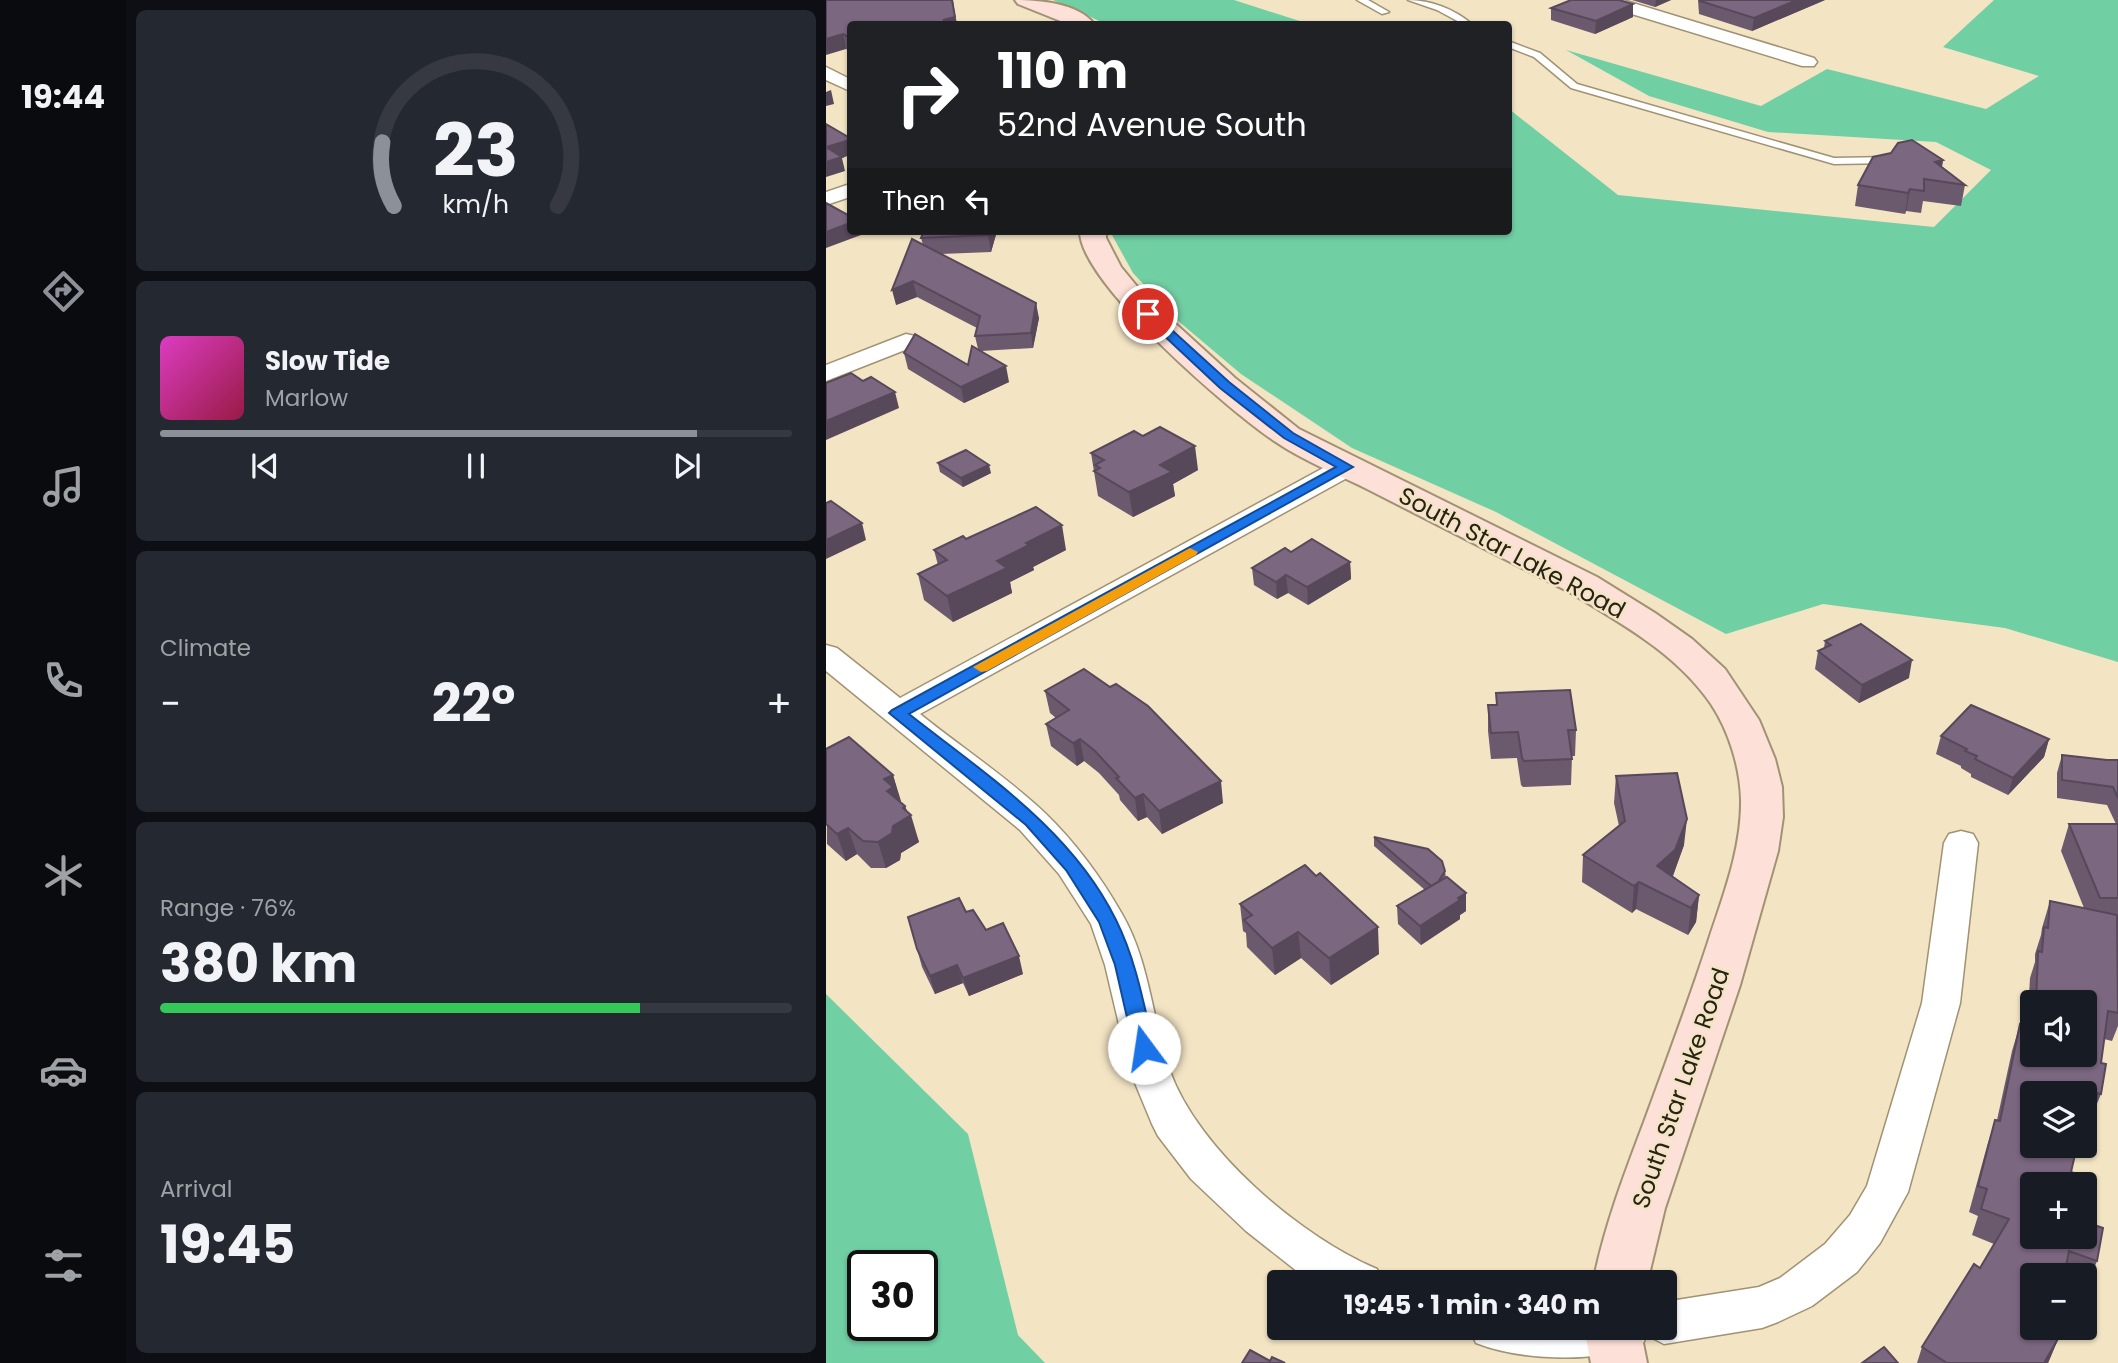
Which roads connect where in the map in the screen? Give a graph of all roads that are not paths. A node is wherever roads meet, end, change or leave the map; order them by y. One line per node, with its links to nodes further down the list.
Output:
1 (1025, 0): 6 (street)
2 (1361, 0): 5 (lane)
3 (1412, 0): 7 (lane)
4 (1605, 0): 9 (street)
5 (1384, 12)
6 (1077, 21)
7 (1463, 21)
8 (1512, 46): 13 (lane)
9 (1808, 62)
10 (847, 64): 11 (street)
11 (826, 72): 12 (street)
12 (847, 84)
13 (1900, 159)
14 (847, 191): 15 (street)
15 (826, 199)
16 (1093, 235): 19 (street, South Star Lake Road)
17 (906, 341): 18 (street)
18 (826, 374)
19 (1346, 467): 21 (street); 24 (street, South Star Lake Road)
20 (826, 655): 21 (street)
21 (897, 713): 23 (street)
22 (1961, 843): 25 (street)
23 (1330, 1270)
24 (1629, 1270)
25 (1677, 1321)

